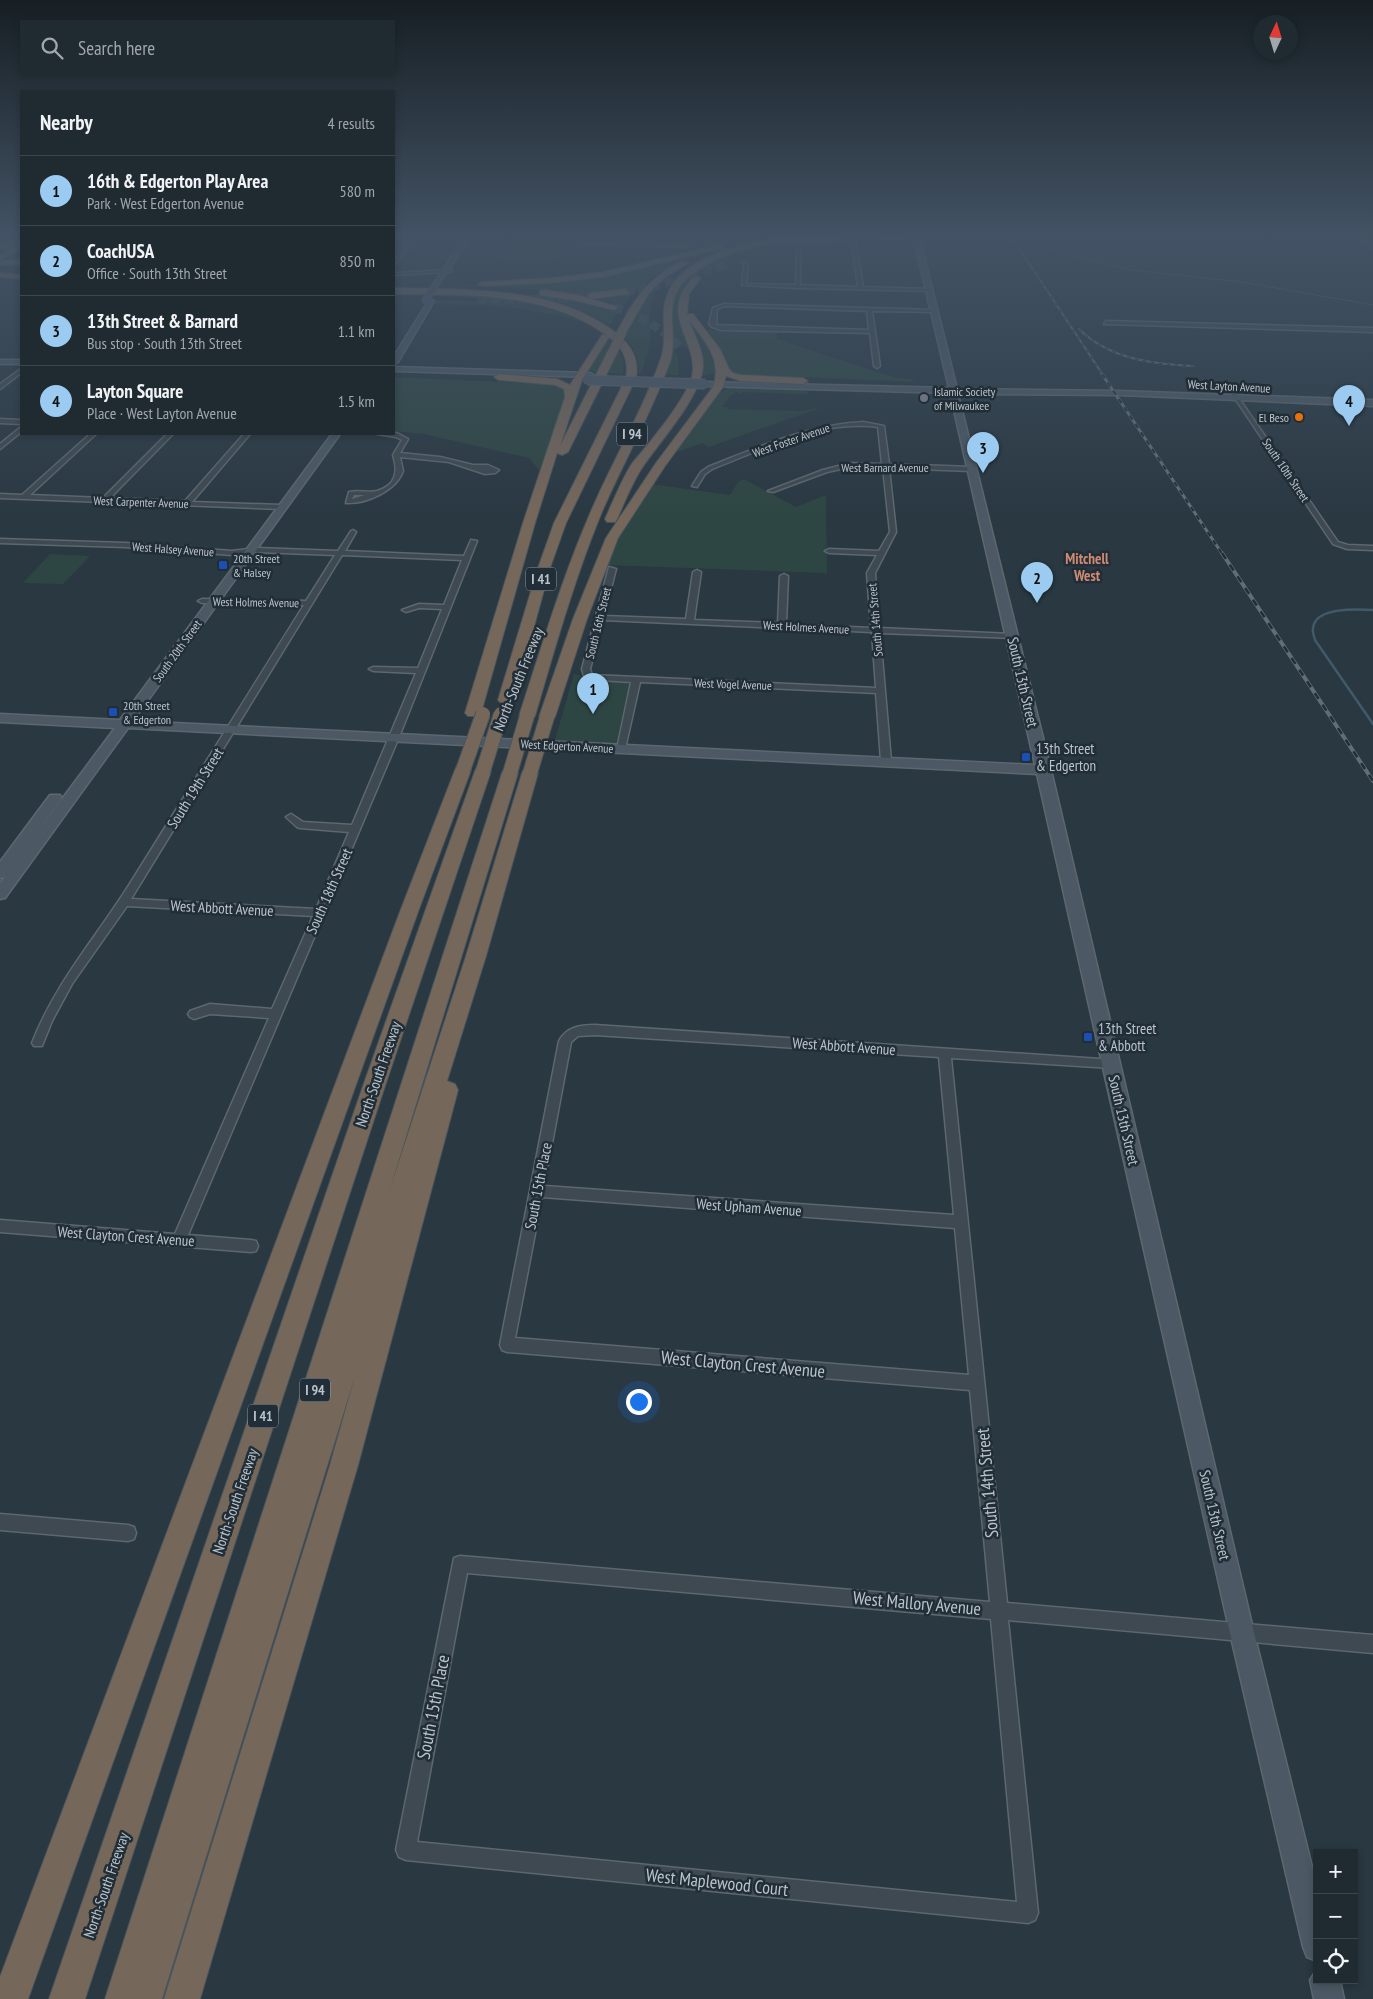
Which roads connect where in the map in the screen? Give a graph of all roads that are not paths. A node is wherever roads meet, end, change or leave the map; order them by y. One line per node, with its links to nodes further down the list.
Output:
1 (407, 329): 16 (street)
2 (412, 329): 19 (street)
3 (606, 329): 54 (highway, I 41)
4 (611, 329): 29 (highway)
5 (623, 329): 80 (highway, bridge)
6 (656, 329): 15 (highway)
7 (668, 329): 142 (highway, North-South Freeway / I 94, bridge)
8 (689, 329): 58 (highway)
9 (700, 329): 20 (highway)
10 (801, 329): 14 (street)
11 (940, 329): 35 (street, South 13th Street)
12 (1346, 329): 13 (street)
13 (1373, 330)
14 (873, 332): 24 (street)
15 (656, 340)
16 (395, 345)
17 (0, 357): 18 (street)
18 (20, 358)
19 (395, 360)
20 (719, 360): 31 (highway); 32 (highway)
21 (0, 362): 22 (street)
22 (20, 362)
23 (651, 366): 36 (highway)
24 (877, 366)
25 (395, 369): 29 (street, West Layton Avenue)
26 (686, 371): 58 (highway)
27 (20, 372): 34 (street)
28 (395, 374): 30 (street, West Layton Avenue)
29 (584, 377): 30 (street, West Layton Avenue); 32 (street, West Layton Avenue, bridge); 39 (highway)
30 (499, 378): 39 (highway)
31 (803, 381): 32 (street, West Layton Avenue); 35 (street, West Layton Avenue)
32 (720, 382): 33 (street, West Layton Avenue); 37 (highway)
33 (731, 385): 35 (street, West Layton Avenue); 37 (highway)
34 (0, 387)
35 (954, 388): 38 (street, West Layton Avenue); 57 (street, South 13th Street)
36 (639, 393)
37 (712, 396): 87 (highway)
38 (1236, 397): 40 (street, West Layton Avenue); 41 (street, West Layton Avenue); 71 (street, South 10th Street)
39 (570, 398): 80 (highway)
40 (1373, 399)
41 (1373, 404)
42 (0, 421): 43 (street)
43 (20, 422)
44 (881, 426): 55 (street, South 14th Street); 59 (street, West Foster Avenue)
45 (20, 430): 52 (street)
46 (92, 435): 64 (street)
47 (169, 435): 65 (street)
48 (247, 435): 66 (street)
49 (325, 435): 67 (street, South 20th Street)
50 (335, 435): 67 (street, South 20th Street)
51 (395, 435): 53 (street)
52 (0, 447)
53 (396, 456): 56 (street); 62 (street)
54 (589, 462): 89 (highway); 101 (highway, I 41)
55 (886, 466): 57 (street, West Barnard Avenue); 61 (street, West Barnard Avenue); 76 (street, South 14th Street)
56 (474, 467)
57 (972, 469): 94 (street, South 13th Street)
58 (632, 474): 87 (highway)
59 (695, 486)
60 (595, 487): 82 (highway)
61 (772, 491)
62 (376, 493)
63 (0, 496): 64 (street, West Carpenter Avenue)
64 (24, 497): 65 (street, West Carpenter Avenue)
65 (104, 500): 66 (street, West Carpenter Avenue)
66 (187, 504): 67 (street, West Carpenter Avenue)
67 (277, 507): 72 (street, South 20th Street); 74 (street, South 20th Street)
68 (353, 532): 75 (street, South 19th Street)
69 (0, 541): 74 (street, West Halsey Avenue)
70 (473, 541): 77 (street, South 18th Street)
71 (1373, 548)
72 (250, 550): 74 (street, West Halsey Avenue); 75 (street, West Halsey Avenue); 83 (street, South 20th Street)
73 (829, 551): 76 (street)
74 (238, 552): 83 (street, South 20th Street)
75 (340, 553): 77 (street, West Halsey Avenue); 84 (street, South 19th Street)
76 (881, 553): 93 (street, South 14th Street)
77 (466, 558): 85 (street, South 18th Street)
78 (612, 569): 88 (street, South 16th Street)
79 (697, 572): 90 (street)
80 (515, 576): 102 (highway)
81 (784, 576): 92 (street)
82 (555, 588)
83 (208, 601): 84 (street, West Holmes Avenue); 104 (street, South 20th Street)
84 (309, 603): 105 (street, South 19th Street)
85 (447, 607): 86 (street); 97 (street, South 18th Street)
86 (406, 610)
87 (580, 618): 116 (highway, bridge)
88 (599, 618): 90 (street, West Holmes Avenue); 98 (street, South 16th Street)
89 (515, 622)
90 (690, 622): 92 (street, West Holmes Avenue)
91 (540, 624): 101 (highway, North-South Freeway)
92 (782, 626): 93 (street, West Holmes Avenue)
93 (876, 630): 94 (street, West Holmes Avenue); 100 (street, South 14th Street)
94 (1012, 636): 109 (street, South 13th Street)
95 (508, 640): 102 (highway)
96 (373, 669): 97 (street)
97 (420, 671): 106 (street, South 18th Street)
98 (586, 676): 99 (street, West Vogel Avenue)
99 (636, 680): 100 (street, West Vogel Avenue); 107 (street)
100 (880, 691): 108 (street, South 14th Street)
101 (504, 707): 141 (highway, North-South Freeway / I 41, bridge)
102 (478, 714): 140 (highway, bridge)
103 (0, 718): 104 (street, West Edgerton Avenue)
104 (118, 724): 105 (street, West Edgerton Avenue); 112 (street, South 20th Street); 113 (street, South 20th Street)
105 (232, 729): 106 (street, West Edgerton Avenue); 114 (street, South 19th Street)
106 (395, 737): 107 (street, West Edgerton Avenue); 111 (street, South 18th Street)
107 (621, 749): 108 (street, West Edgerton Avenue)
108 (886, 761): 109 (street, West Edgerton Avenue)
109 (1044, 770): 122 (street, South 13th Street)
110 (291, 816): 111 (street)
111 (356, 828): 115 (street, South 18th Street)
112 (0, 873)
113 (0, 894)
114 (124, 902): 115 (street, West Abbott Avenue); 120 (street, South 19th Street)
115 (320, 913): 118 (street, South 18th Street)
116 (476, 956): 143 (highway); 144 (highway)
117 (194, 1014): 118 (street)
118 (275, 1014): 126 (street, South 18th Street)
119 (576, 1031): 121 (street, West Abbott Avenue); 123 (street, South 15th Place)
120 (38, 1043)
121 (945, 1053): 122 (street, West Abbott Avenue); 124 (street, South 14th Street)
122 (1111, 1063): 134 (street, South 13th Street)
123 (537, 1191): 124 (street, West Upham Avenue); 128 (street, South 15th Place)
124 (961, 1222): 129 (street, South 14th Street)
125 (0, 1226): 126 (street, West Clayton Crest Avenue)
126 (179, 1240): 127 (street, West Clayton Crest Avenue)
127 (252, 1246)
128 (507, 1345): 129 (street, West Clayton Crest Avenue)
129 (978, 1383): 133 (street, South 14th Street)
130 (0, 1522): 131 (street)
131 (128, 1533)
132 (460, 1564): 133 (street, West Mallory Avenue); 136 (street, South 15th Place)
133 (998, 1610): 134 (street, West Mallory Avenue); 137 (street, South 14th Street)
134 (1242, 1632): 135 (street, West Mallory Avenue); 138 (street, South 13th Street)
135 (1373, 1644)
136 (406, 1850): 137 (street, West Maplewood Court)
137 (1028, 1913)
138 (1315, 1939)
139 (1326, 1984): 145 (street)
140 (12, 1993)
141 (67, 1999)
142 (123, 1999)
143 (144, 1999)
144 (182, 1999)
145 (1329, 1999)

